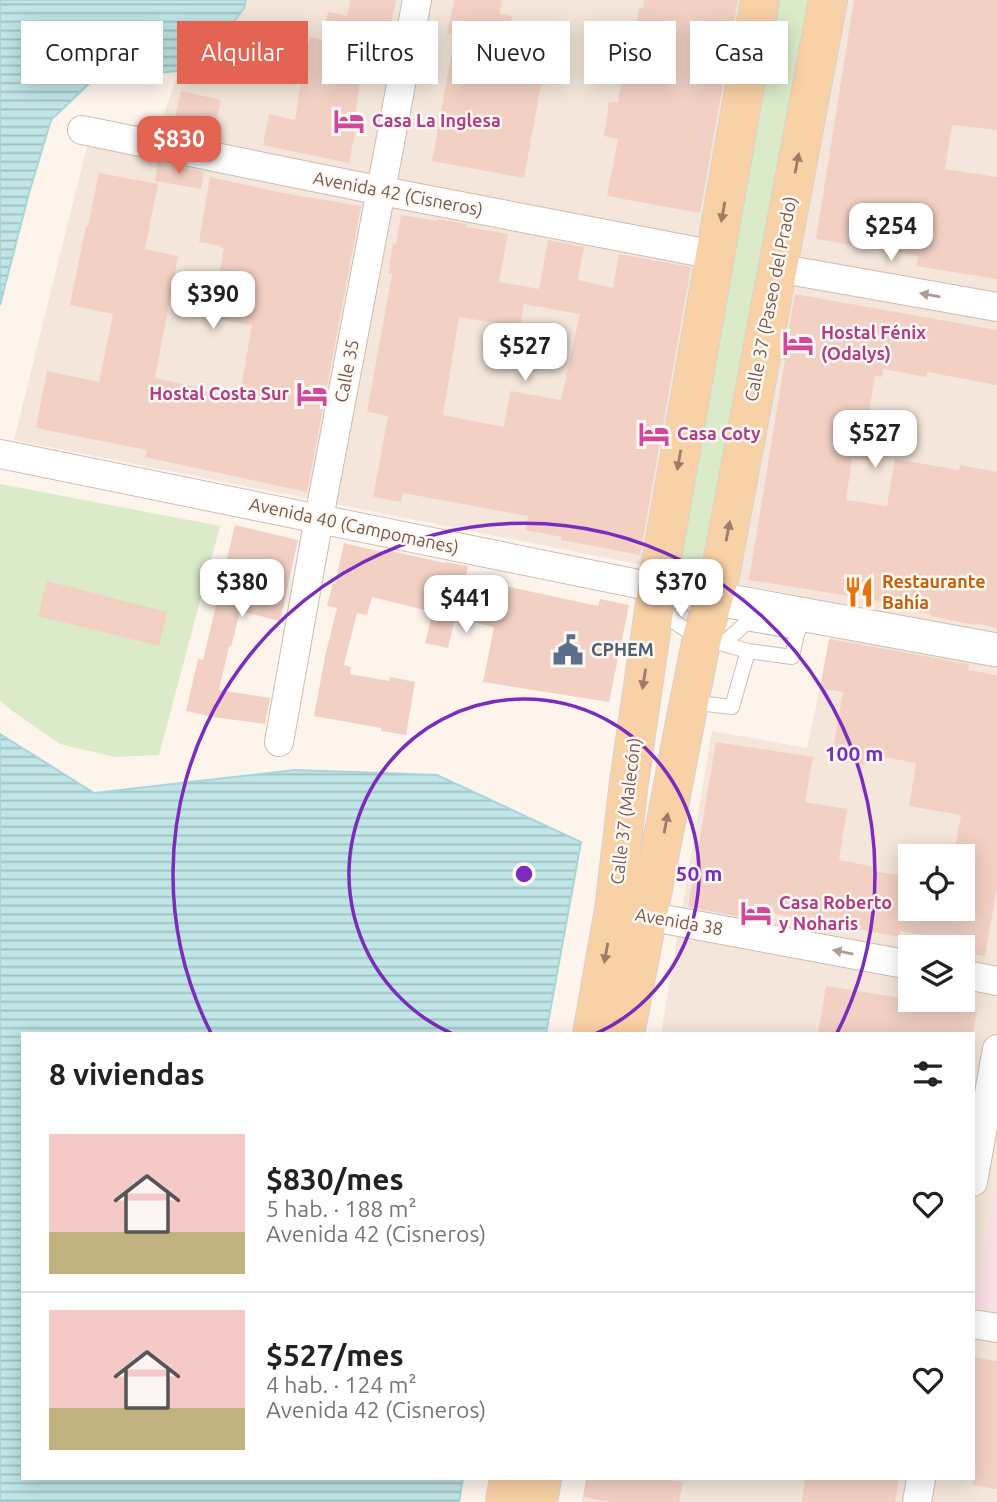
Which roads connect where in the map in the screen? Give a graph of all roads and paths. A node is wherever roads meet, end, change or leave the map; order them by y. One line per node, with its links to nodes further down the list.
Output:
1 (416, 0): 5 (street, Calle 35)
2 (761, 0): 6 (main road, one-way to 6)
3 (828, 0): 7 (main road, Calle 37 (Paseo del Prado), one-way to 3)
4 (82, 130): 5 (street, Avenida 42 (Cisneros))
5 (382, 191): 6 (street, Avenida 42 (Cisneros)); 10 (street, Calle 35)
6 (715, 255): 11 (main road, one-way to 11)
7 (776, 268): 8 (street, one-way to 7); 12 (main road, Calle 37 (Paseo del Prado), one-way to 7)
8 (997, 307)
9 (0, 454): 10 (street, Avenida 40 (Campomanes))
10 (319, 518): 11 (street, Avenida 40 (Campomanes)); 19 (street, Calle 35)
11 (658, 588): 12 (street, Avenida 40 (Campomanes)); 15 (lane); 20 (main road, Calle 37 (Malecón), one-way to 20)
12 (713, 597): 13 (street, Avenida 40 (Campomanes)); 15 (main road, Calle 37 (Malecón))
13 (752, 614): 14 (street, Avenida 40 (Campomanes)); 15 (lane)
14 (800, 623): 16 (street, Avenida 40 (Campomanes)); 17 (lane)
15 (713, 641): 17 (lane); 18 (main road, Calle 37 (Malecón))
16 (997, 650)
17 (748, 651): 18 (lane)
18 (688, 702): 20 (main road, Calle 37 (Malecón), one-way to 18)
19 (279, 742)
20 (631, 913): 21 (street, Avenida 38, one-way to 20); 24 (main road, Calle 37 (Malecón), one-way to 24); 25 (main road, Calle 37 (Malecón))
21 (898, 963)
22 (975, 977): 23 (street)
23 (997, 981)
24 (593, 1032)
25 (625, 1032)
26 (997, 1049): 27 (street)
27 (975, 1171)
28 (975, 1324): 29 (street)
29 (997, 1328)
30 (509, 1480): 33 (main road)
31 (542, 1480): 34 (main road)
32 (921, 1480): 35 (street)
33 (505, 1502)
34 (538, 1502)
35 (917, 1502)

